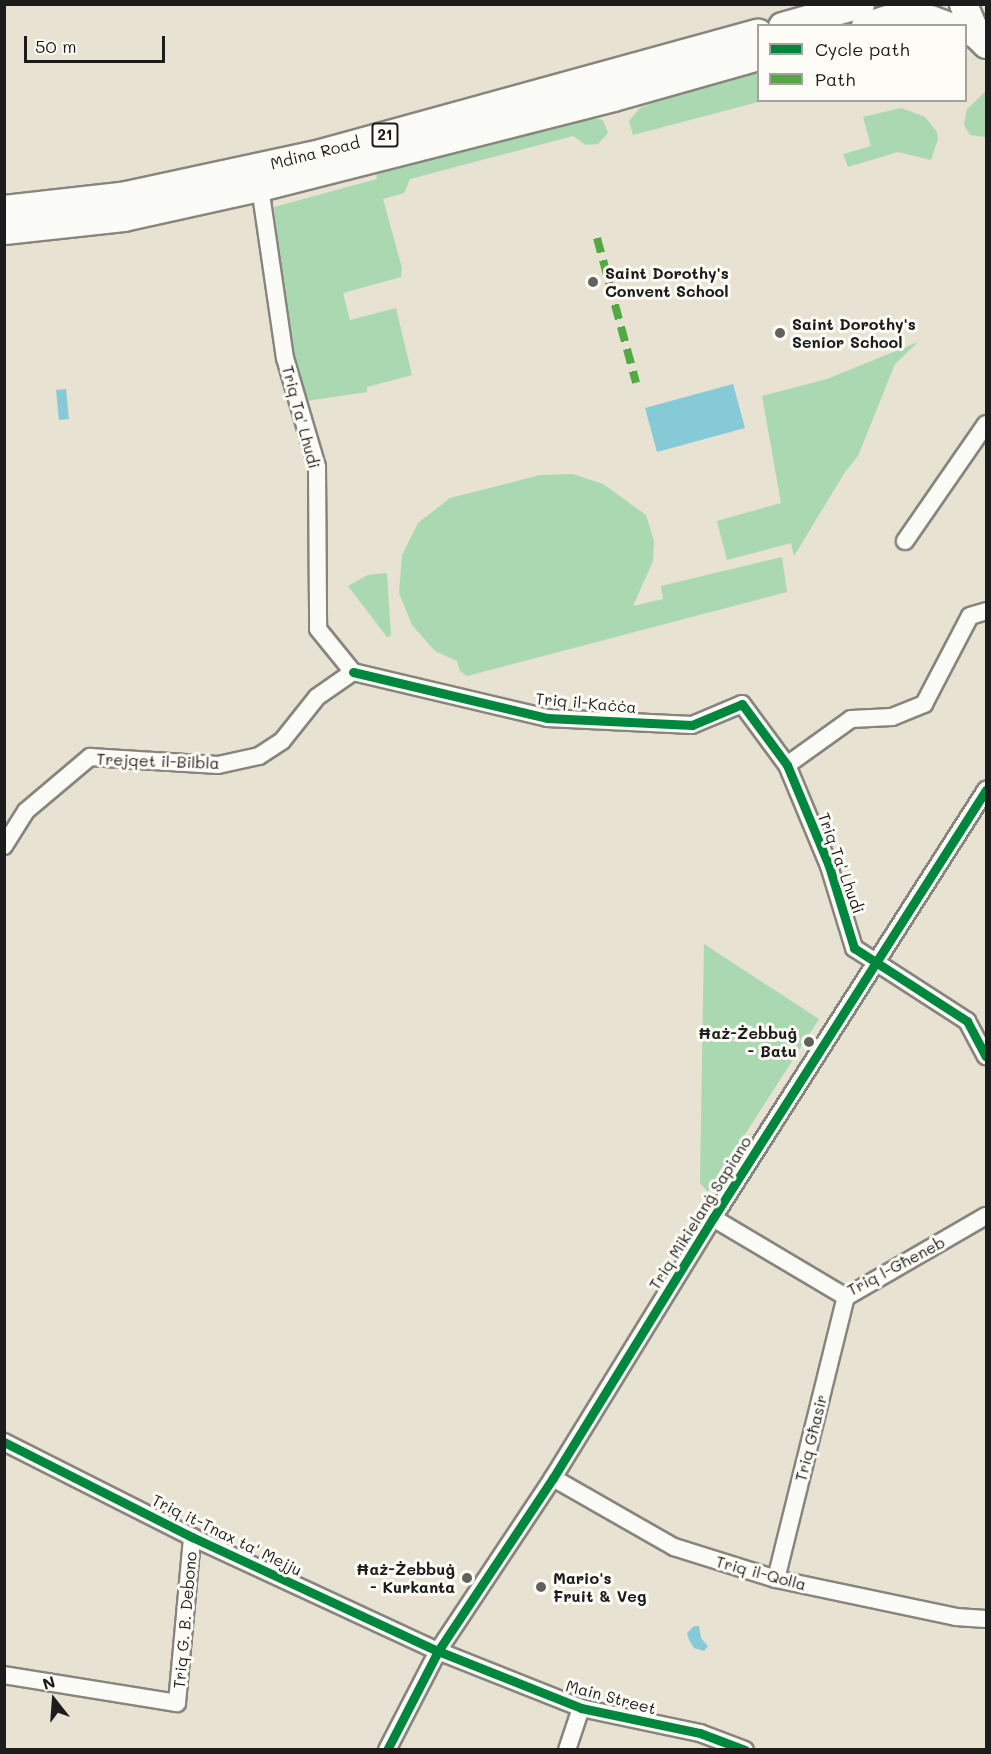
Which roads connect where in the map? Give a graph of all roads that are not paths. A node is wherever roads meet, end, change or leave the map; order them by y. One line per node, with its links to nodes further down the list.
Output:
1 (860, 4): 3 (highway)
2 (963, 4): 7 (highway)
3 (789, 24)
4 (871, 24): 5 (highway)
5 (944, 24)
6 (757, 33): 10 (highway, Mdina Road / 21)
7 (976, 36)
8 (757, 57): 9 (highway, Mdina Road / 21)
9 (260, 187): 11 (highway, Mdina Road / 21); 15 (street, Triq Ta' Lhudi)
10 (4, 209)
11 (4, 230)
12 (987, 424): 13 (street)
13 (905, 541)
14 (987, 611): 16 (street)
15 (353, 672): 16 (street, Triq il-Kaċċa); 18 (street, Trejqet il-Bilbla)
16 (787, 765): 19 (street, Triq Ta' Lhudi)
17 (987, 790): 19 (street, Triq Mikielanġ Sapiano)
18 (4, 846)
19 (875, 964): 20 (street, Triq Ta' Lhudi); 22 (street, Triq Mikielanġ Sapiano)
20 (987, 1056)
21 (987, 1216): 23 (street, Triq l-Għeneb)
22 (713, 1218): 23 (street, Triq l-Għeneb); 25 (street, Triq Mikielanġ Sapiano)
23 (846, 1297): 27 (street, Triq Għasir)
24 (4, 1442): 26 (street, Triq it-Tnax ta' Mejju)
25 (554, 1478): 27 (street, Triq il-Qolla); 29 (street, Triq Mikielanġ Sapiano)
26 (192, 1537): 29 (street, Triq it-Tnax ta' Mejju); 30 (street, Triq G. B. Debono)
27 (776, 1579): 28 (street, Triq il-Qolla)
28 (987, 1618)
29 (438, 1652): 31 (street, Main Street); 32 (street, Triq Mikielanġ Sapiano)
30 (4, 1675)
31 (580, 1708): 33 (street); 34 (street, Main Street)
32 (387, 1749)
33 (567, 1749)
34 (745, 1749)

